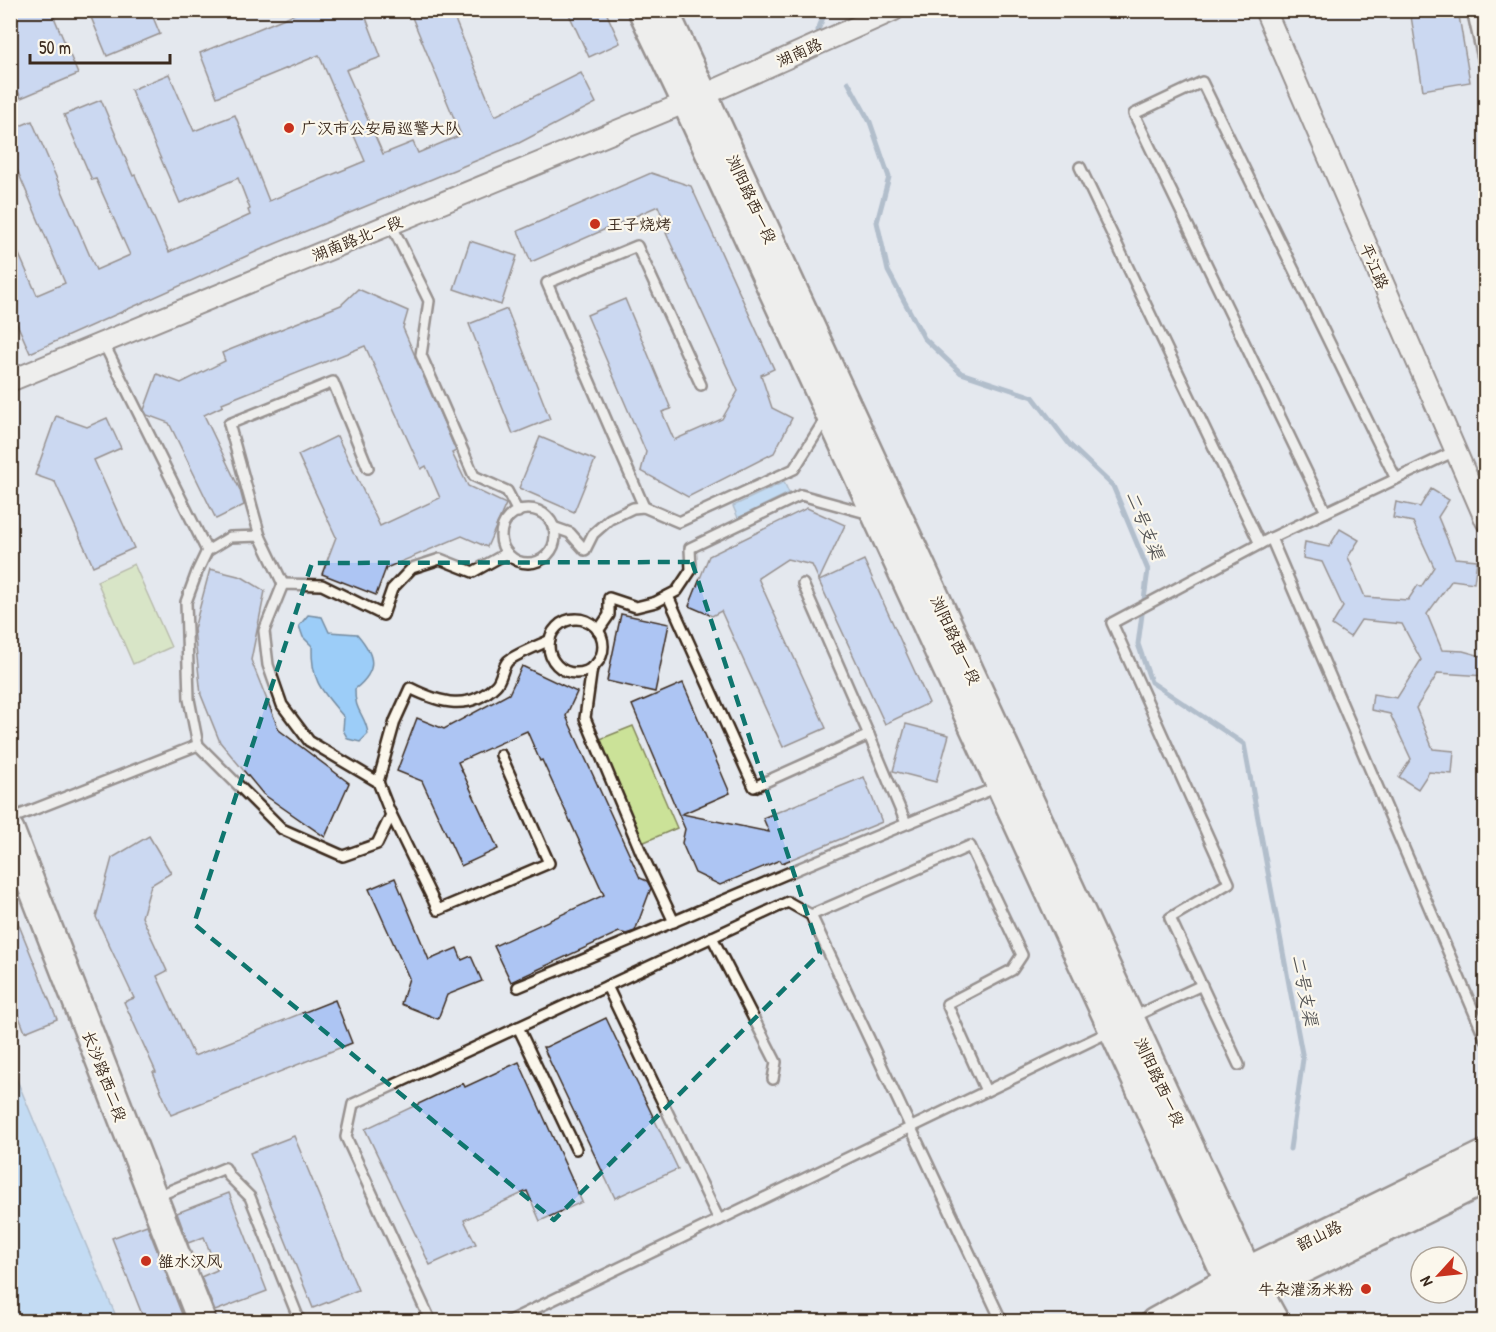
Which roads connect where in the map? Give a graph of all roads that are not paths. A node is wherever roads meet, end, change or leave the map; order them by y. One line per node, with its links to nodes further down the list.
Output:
1 (642, 10): 7 (street)
2 (664, 10): 7 (street, 浏阳路西一段)
3 (894, 10): 7 (street, 湖南路)
4 (1264, 10): 14 (street, 平江路)
5 (1473, 10): 6 (lane)
6 (1485, 71)
7 (695, 98): 9 (street, 湖南路北一段); 13 (street); 49 (street, 浏阳路西一段)
8 (1080, 167): 25 (lane)
9 (391, 224): 10 (street, 湖南路北一段); 18 (lane)
10 (103, 342): 11 (street, 湖南路北一段); 26 (lane)
11 (10, 381)
12 (701, 385): 17 (lane)
13 (829, 413): 17 (lane); 20 (street)
14 (1455, 451): 16 (lane); 21 (street, 平江路)
15 (368, 468): 23 (lane)
16 (1396, 479): 19 (lane); 19 (lane)
17 (644, 507): 22 (lane)
18 (518, 512): 22 (lane); 27 (lane)
19 (1326, 512): 24 (lane)
20 (876, 515): 30 (lane); 38 (street)
21 (1485, 521)
22 (553, 526): 27 (lane)
23 (260, 536): 26 (lane); 28 (lane)
24 (1271, 538): 25 (lane); 51 (lane)
25 (1260, 544): 46 (lane)
26 (207, 551): 35 (lane)
27 (507, 553): 28 (lane)
28 (284, 584): 37 (lane)
29 (802, 584): 34 (lane)
30 (669, 596): 31 (lane); 34 (lane)
31 (598, 631): 32 (lane); 33 (lane)
32 (550, 640): 33 (lane); 37 (lane)
33 (592, 668): 44 (lane)
34 (869, 735): 41 (lane)
35 (198, 745): 39 (lane); 40 (lane)
36 (501, 755): 39 (lane)
37 (378, 782): 39 (lane)
38 (1000, 786): 41 (lane); 49 (street)
39 (391, 815)
40 (10, 819)
41 (906, 823): 44 (lane)
42 (10, 830): 59 (street, 长沙路西二段)
43 (811, 915): 45 (lane); 54 (lane); 55 (lane)
44 (674, 922): 48 (lane)
45 (712, 937): 47 (lane); 53 (lane)
46 (1202, 985): 49 (lane); 52 (lane)
47 (607, 986): 50 (lane); 60 (lane)
48 (518, 987)
49 (1122, 1024): 54 (lane); 61 (street, 浏阳路西一段)
50 (518, 1027): 56 (lane); 64 (lane)
51 (1485, 1040)
52 (1239, 1065)
53 (773, 1079)
54 (986, 1091): 55 (lane)
55 (912, 1127): 60 (lane); 66 (lane)
56 (576, 1149)
57 (1485, 1154): 61 (street, 韶山路)
58 (1485, 1179): 61 (street, 韶山路)
59 (153, 1198): 62 (street, 长沙路西二段); 63 (lane)
60 (719, 1220): 65 (lane)
61 (1244, 1293): 67 (street, 韶山路); 68 (street, 韶山路); 69 (street, 浏阳路西一段)
62 (202, 1322)
63 (300, 1322)
64 (431, 1322)
65 (507, 1322)
66 (1002, 1322)
67 (1155, 1322)
68 (1200, 1322)
69 (1275, 1322)

